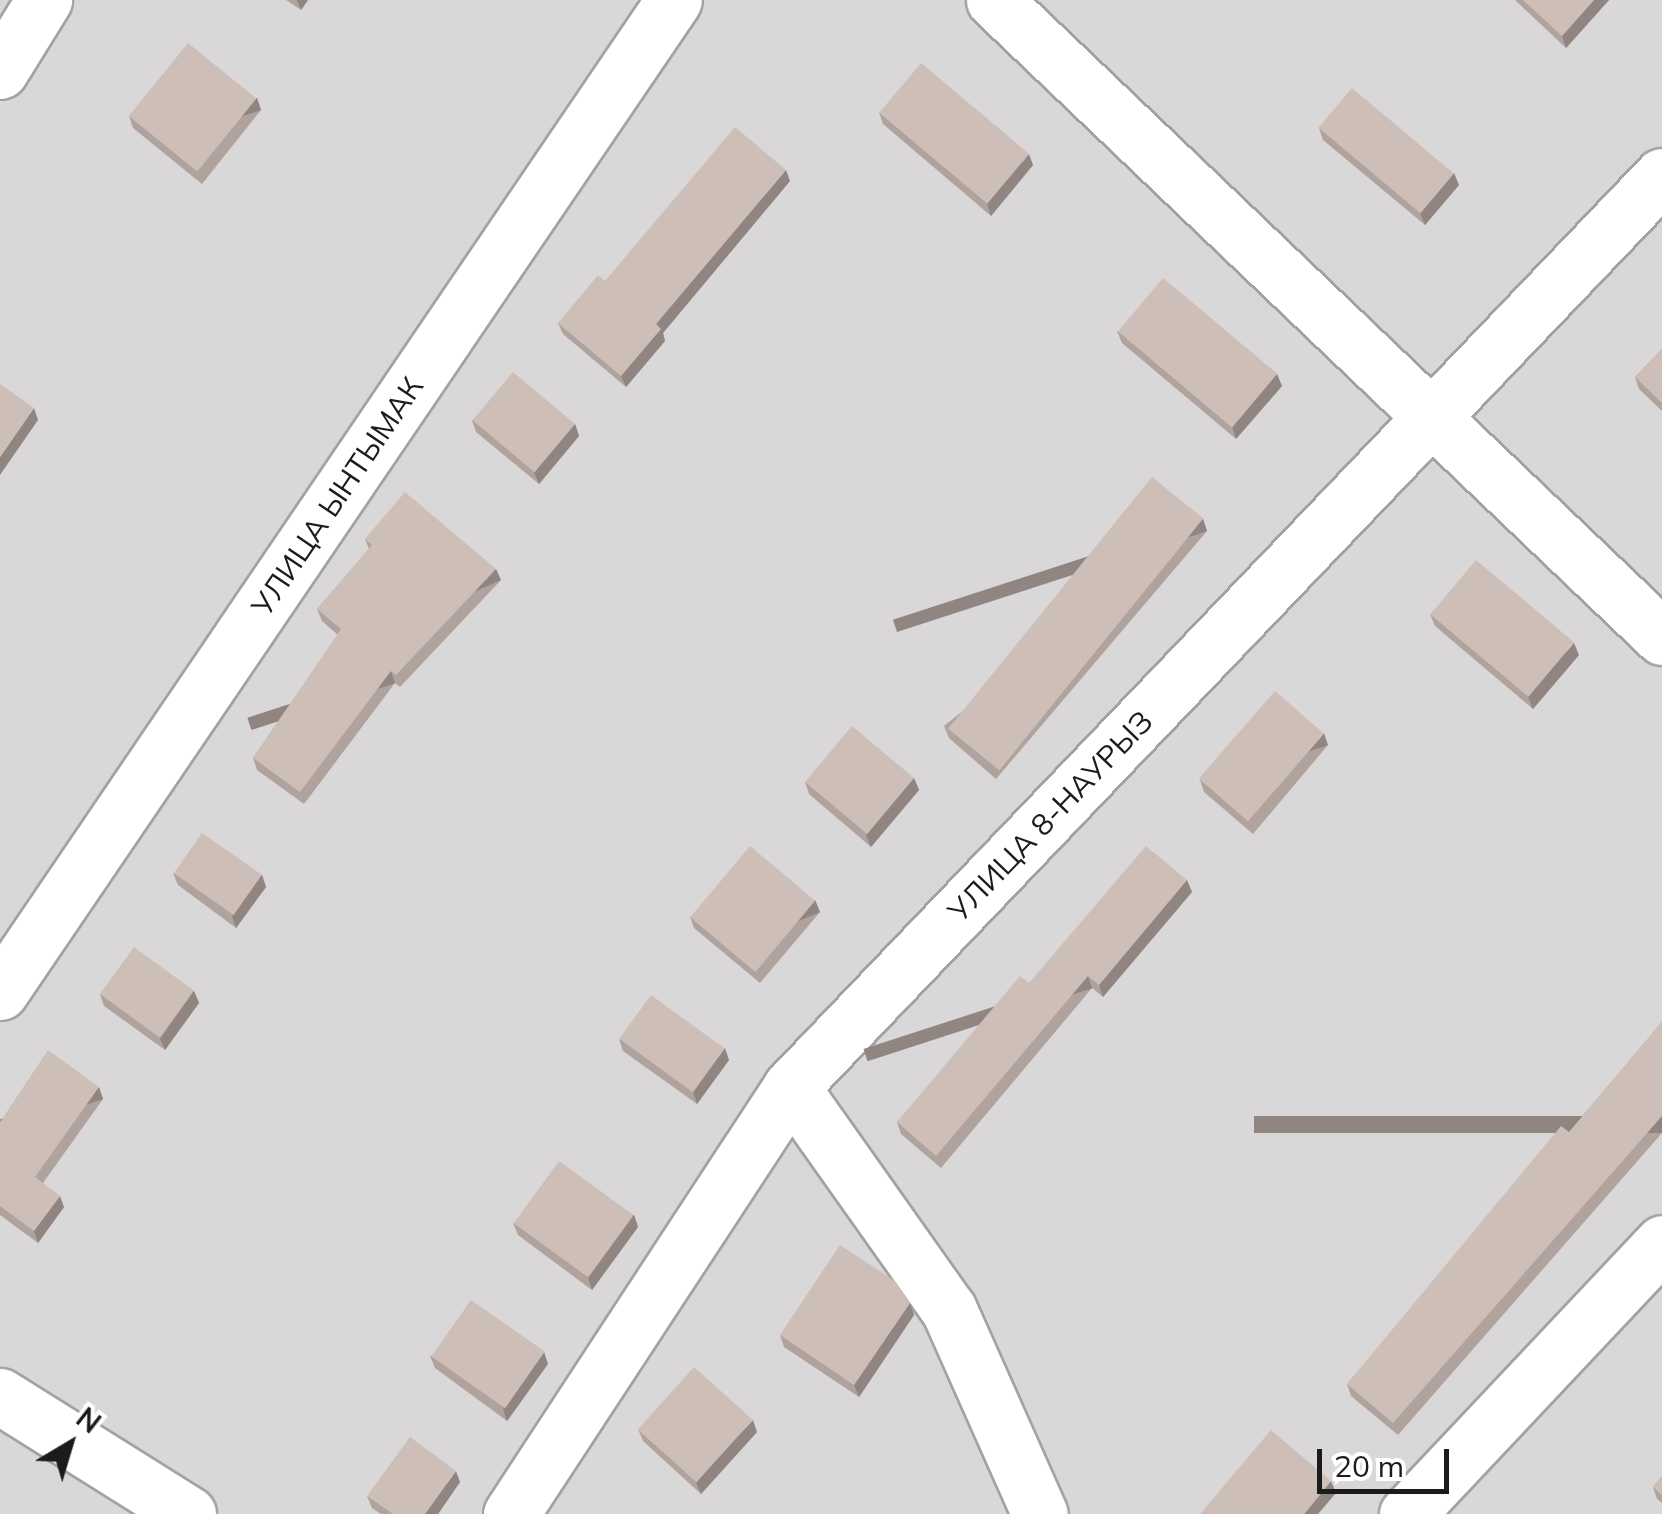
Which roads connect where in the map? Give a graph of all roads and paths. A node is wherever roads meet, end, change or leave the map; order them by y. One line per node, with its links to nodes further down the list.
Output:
1 (44, 0): 4 (street)
2 (674, 0): 8 (street, УЛИЦА ЫНТЫМАК)
3 (994, 0): 6 (street)
4 (0, 71)
5 (1662, 176): 6 (street, УЛИЦА 8-НАУРЫЗ)
6 (1431, 418): 7 (street); 9 (street, УЛИЦА 8-НАУРЫЗ)
7 (1662, 637)
8 (0, 992)
9 (791, 1087): 13 (street, УЛИЦА 8-НАУРЫЗ); 14 (street)
10 (1662, 1243): 15 (street)
11 (0, 1396): 12 (street)
12 (188, 1514)
13 (511, 1514)
14 (1040, 1514)
15 (1407, 1514)

